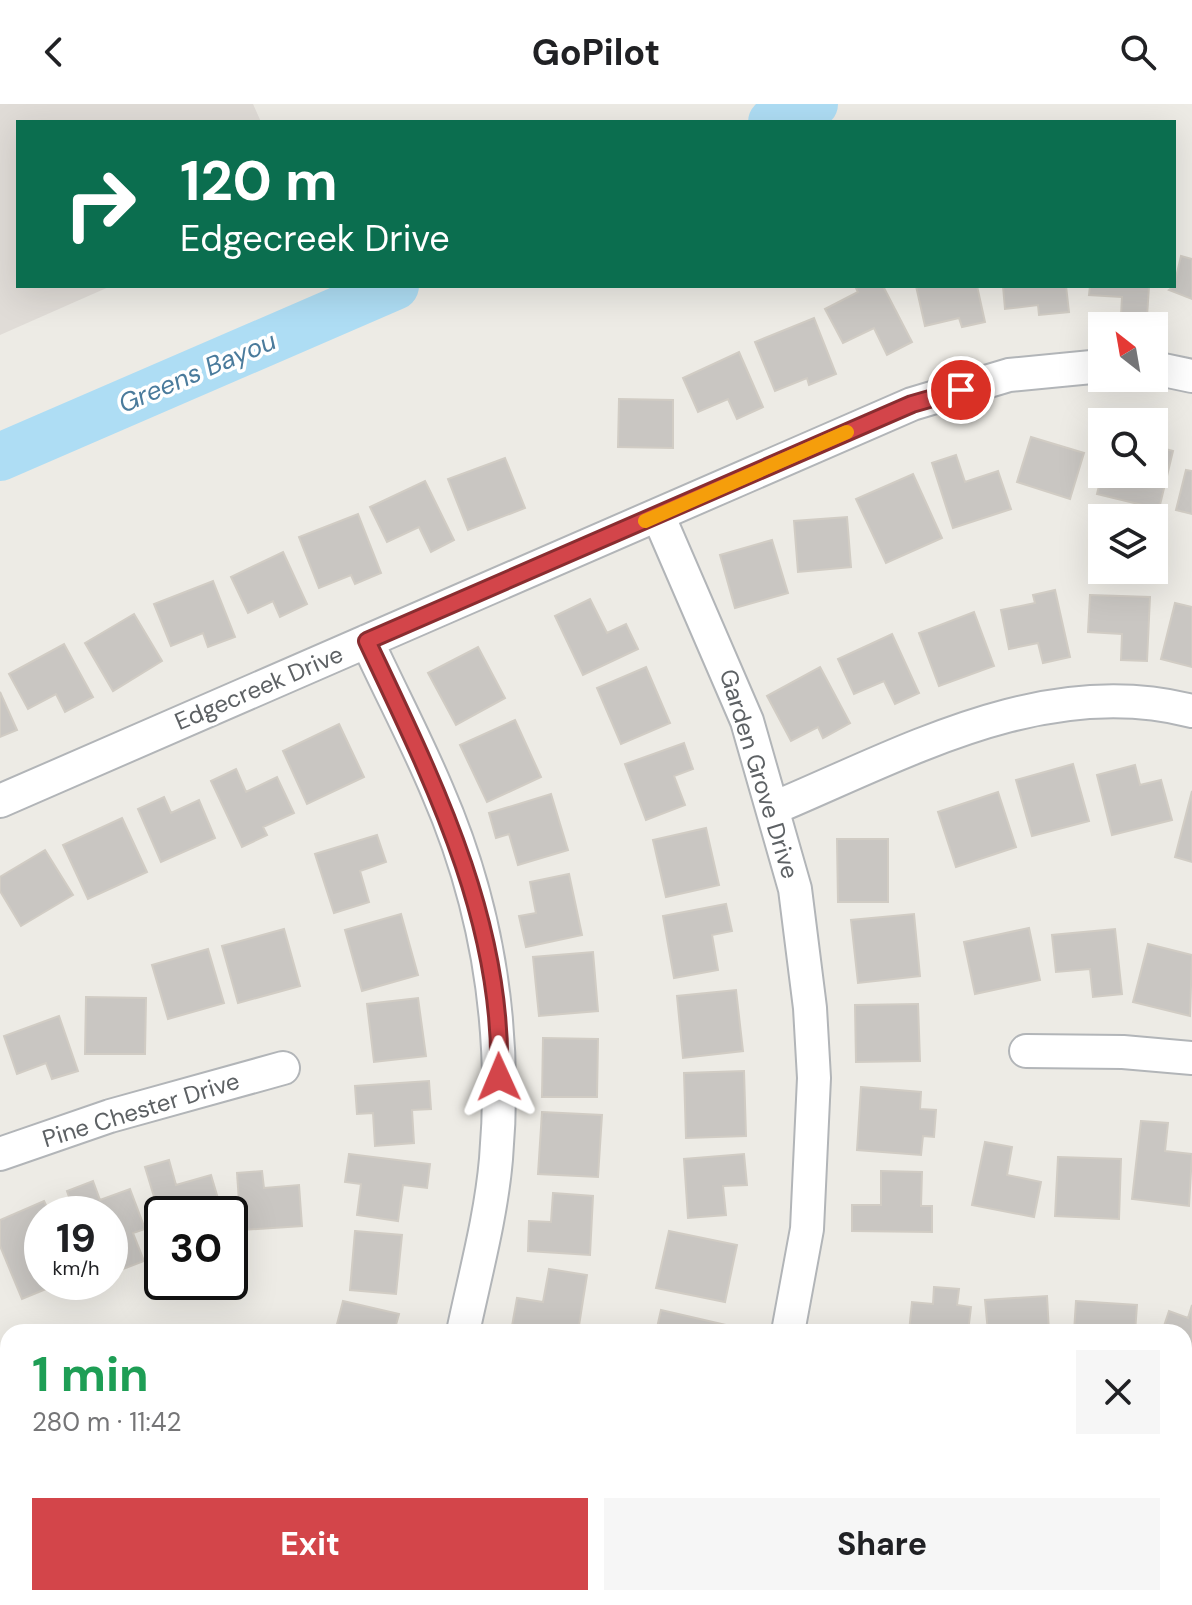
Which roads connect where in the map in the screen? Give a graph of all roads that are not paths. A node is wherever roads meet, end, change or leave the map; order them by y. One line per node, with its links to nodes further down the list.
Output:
1 (1088, 367): 4 (street, Edgecreek Drive)
2 (1168, 371): 3 (street)
3 (1192, 376)
4 (658, 515): 5 (street, Edgecreek Drive); 8 (street, Garden Grove Drive)
5 (367, 641): 7 (street, Edgecreek Drive); 13 (street)
6 (1192, 711): 8 (street)
7 (0, 801)
8 (774, 808): 14 (street, Garden Grove Drive)
9 (1026, 1051): 10 (street)
10 (1192, 1058)
11 (283, 1068): 12 (street, Pine Chester Drive)
12 (0, 1154)
13 (465, 1324)
14 (789, 1324)

